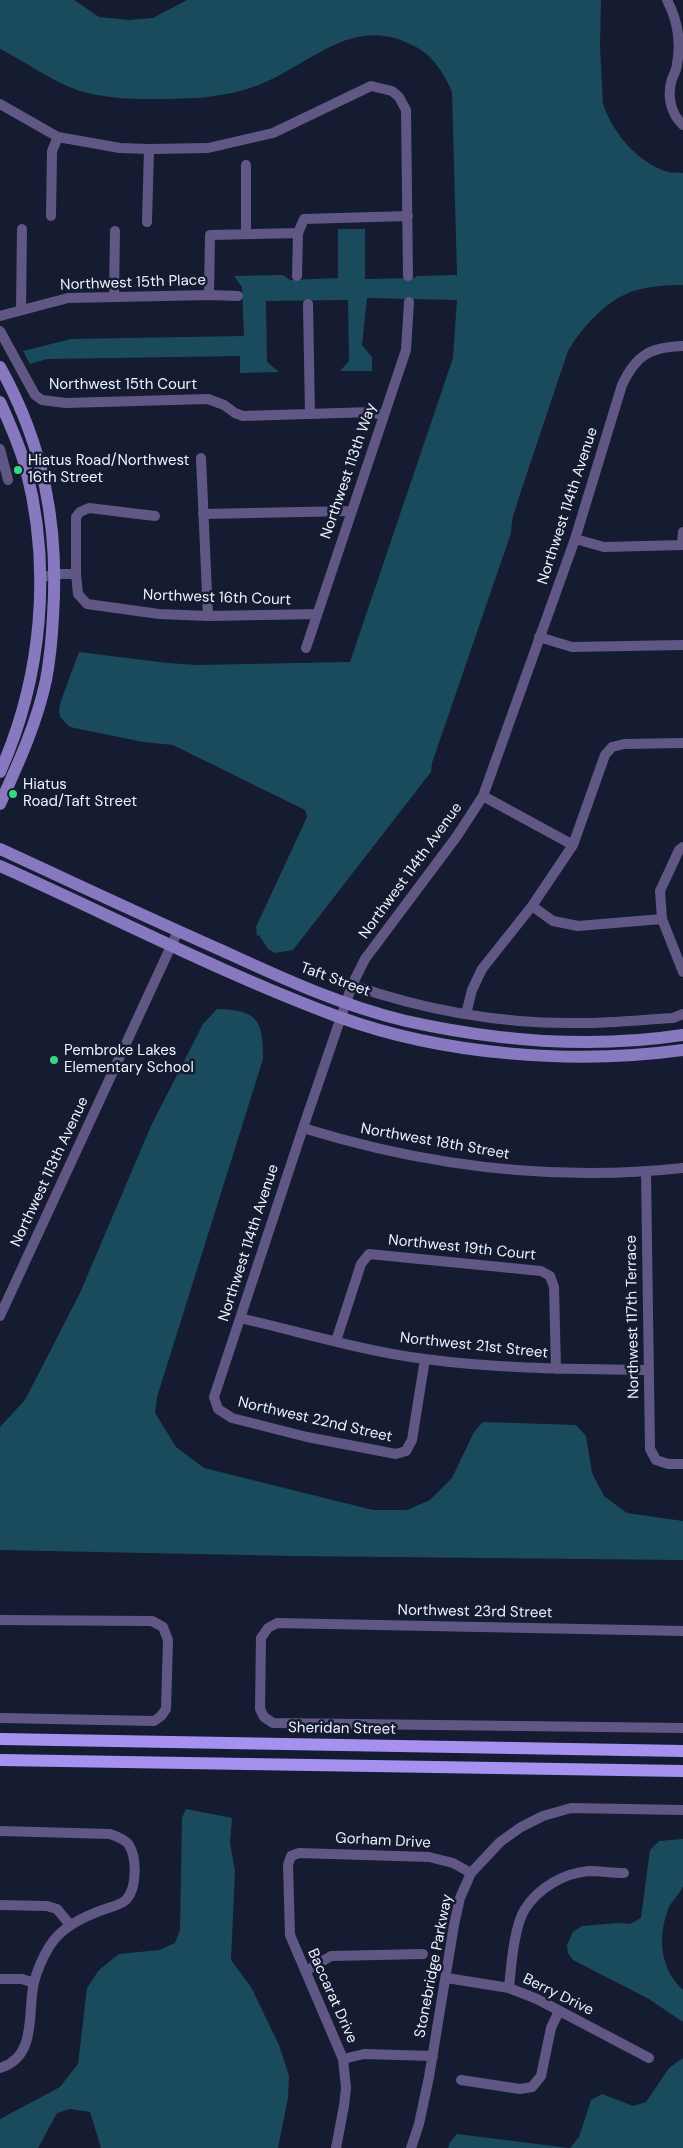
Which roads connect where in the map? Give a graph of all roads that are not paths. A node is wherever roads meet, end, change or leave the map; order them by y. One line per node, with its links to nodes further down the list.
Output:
1 (667, 0): 3 (street)
2 (0, 104): 4 (street)
3 (683, 125)
4 (58, 137): 5 (street); 7 (street)
5 (149, 149): 8 (street); 9 (street)
6 (246, 165): 13 (street)
7 (51, 216)
8 (408, 216): 12 (street); 15 (street)
9 (147, 222)
10 (22, 229): 21 (street)
11 (115, 231): 17 (street)
12 (298, 233): 13 (street); 14 (street)
13 (246, 234): 16 (street)
14 (297, 276)
15 (408, 276)
16 (209, 294): 17 (street, Northwest 15th Place); 18 (street, Northwest 15th Place)
17 (114, 296): 21 (street, Northwest 15th Place)
18 (238, 296)
19 (408, 302): 28 (street, Northwest 113th Way)
20 (308, 304): 27 (street)
21 (22, 309): 22 (street, Northwest 15th Place)
22 (0, 316)
23 (0, 331): 27 (street, Northwest 15th Court)
24 (683, 346): 36 (street, Northwest 114th Avenue)
25 (0, 367): 38 (street)
26 (0, 402): 40 (street)
27 (310, 414): 28 (street, Northwest 15th Court)
28 (384, 416): 32 (street, Northwest 113th Way)
29 (0, 449): 31 (street)
30 (201, 458): 33 (street)
31 (8, 480)
32 (352, 511): 33 (street); 41 (street, Northwest 113th Way)
33 (203, 514): 42 (street)
34 (155, 516): 39 (street)
35 (683, 532): 37 (street)
36 (575, 539): 37 (street); 43 (street, Northwest 114th Avenue)
37 (683, 546)
38 (56, 574): 39 (street); 40 (street); 49 (street)
39 (76, 574): 42 (street, Northwest 16th Court)
40 (40, 578): 47 (street)
41 (317, 614): 42 (street, Northwest 16th Court); 45 (street, Northwest 113th Way)
42 (208, 616)
43 (539, 637): 44 (street); 48 (street, Northwest 114th Avenue)
44 (683, 645)
45 (306, 648)
46 (683, 743): 50 (street)
47 (0, 772)
48 (483, 796): 50 (street); 61 (street, Northwest 114th Avenue)
49 (0, 804)
50 (573, 844): 55 (street)
51 (683, 847): 57 (street)
52 (0, 849): 54 (street, Taft Street)
53 (0, 866): 56 (street, Taft Street)
54 (118, 903): 56 (street); 58 (street, Taft Street)
55 (532, 906): 57 (street); 63 (street)
56 (112, 917): 59 (street, Taft Street)
57 (662, 919): 60 (street)
58 (178, 931): 59 (street, Northwest 113th Avenue); 62 (street, Taft Street)
59 (172, 945): 65 (street, Taft Street); 73 (street, Northwest 113th Avenue)
60 (683, 972)
61 (352, 985): 62 (street, Northwest 114th Avenue); 63 (street)
62 (346, 1003): 65 (street, Northwest 114th Avenue); 67 (street, Taft Street)
63 (466, 1014): 64 (street)
64 (683, 1014)
65 (340, 1017): 69 (street, Taft Street); 70 (street, Northwest 114th Avenue)
66 (683, 1035): 67 (street, Taft Street)
67 (532, 1040): 69 (street)
68 (683, 1050): 69 (street, Taft Street)
69 (531, 1055)
70 (303, 1128): 72 (street, Northwest 18th Street); 74 (street, Northwest 114th Avenue)
71 (683, 1168): 72 (street, Northwest 18th Street)
72 (646, 1172): 78 (street, Northwest 117th Terrace)
73 (0, 1316)
74 (240, 1318): 75 (street, Northwest 21st Street); 79 (street, Northwest 114th Avenue)
75 (336, 1341): 76 (street, Northwest 21st Street); 77 (street, Northwest 19th Court)
76 (425, 1359): 77 (street, Northwest 21st Street); 79 (street, Northwest 22nd Street)
77 (556, 1369): 78 (street, Northwest 21st Street)
78 (649, 1370): 80 (street, Northwest 117th Terrace)
79 (218, 1409)
80 (683, 1464)
81 (0, 1620): 83 (street)
82 (683, 1631): 84 (street, Northwest 23rd Street)
83 (0, 1718)
84 (273, 1723): 85 (street, Sheridan Street)
85 (683, 1728)
86 (0, 1739): 87 (main road, Sheridan Street)
87 (683, 1751)
88 (0, 1760): 89 (main road)
89 (683, 1771)
90 (683, 1810): 93 (street, Stonebridge Parkway)
91 (0, 1831): 96 (street)
92 (291, 1856): 93 (street, Gorham Drive); 98 (street, Baccarat Drive)
93 (471, 1873): 99 (street, Stonebridge Parkway)
94 (624, 1873): 102 (street)
95 (0, 1905): 96 (street)
96 (70, 1925): 101 (street)
97 (423, 1954): 98 (street)
98 (306, 1971): 105 (street, Baccarat Drive)
99 (446, 1978): 102 (street, Berry Drive); 104 (street, Stonebridge Parkway)
100 (0, 1979): 101 (street)
101 (34, 1983): 107 (street)
102 (509, 1988): 103 (street, Berry Drive)
103 (559, 2011): 106 (street, Berry Drive); 108 (street)
104 (433, 2056): 105 (street); 110 (street, Stonebridge Parkway)
105 (343, 2058): 109 (street, Baccarat Drive)
106 (649, 2058)
107 (0, 2068)
108 (461, 2080)
109 (336, 2148)
110 (411, 2148)

